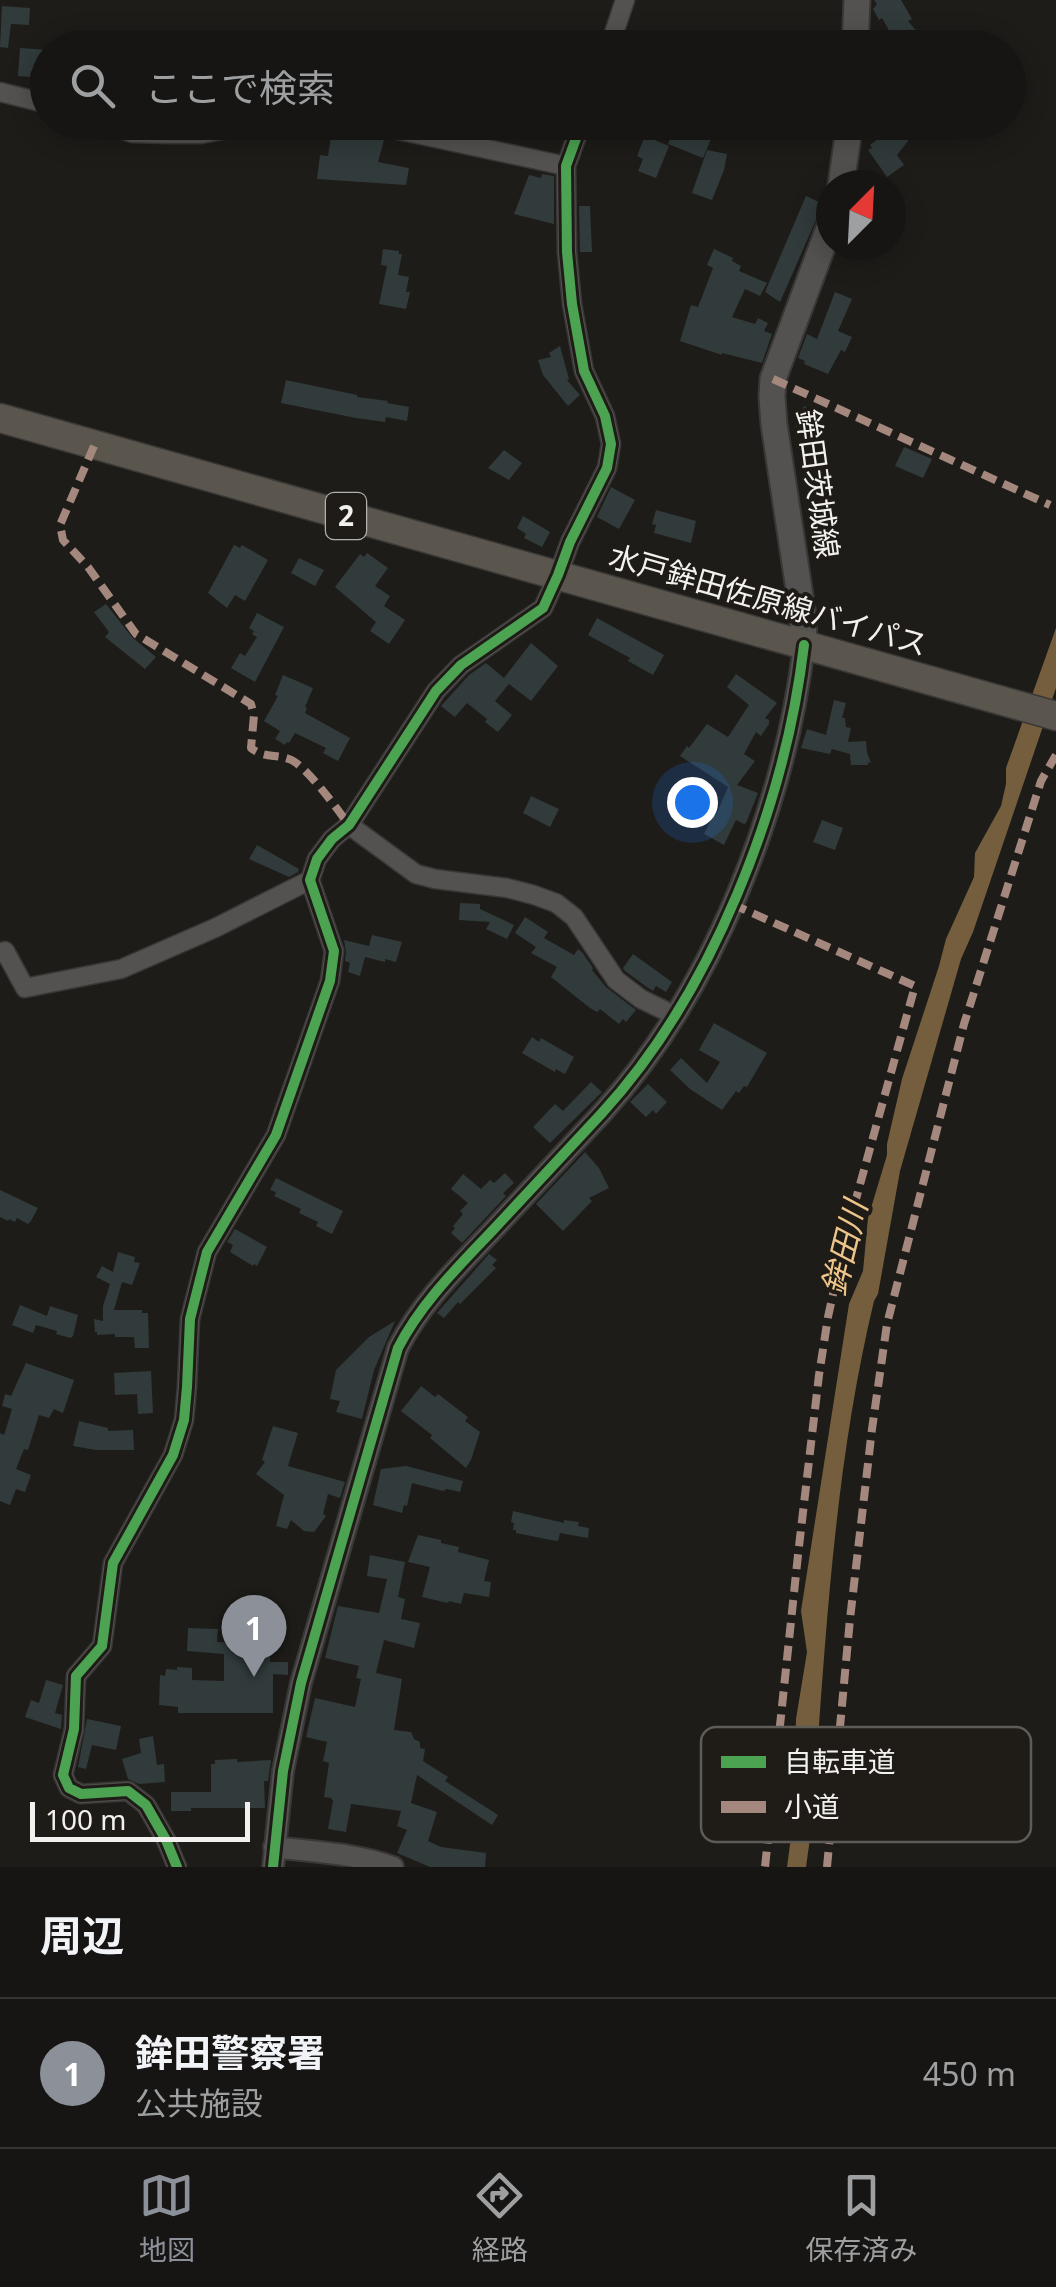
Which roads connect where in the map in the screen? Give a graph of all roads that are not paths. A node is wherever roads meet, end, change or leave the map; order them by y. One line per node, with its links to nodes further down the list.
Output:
1 (625, 0): 3 (street)
2 (857, 0): 4 (main road)
3 (616, 30)
4 (856, 30)
5 (0, 92): 6 (street)
6 (30, 100)
7 (445, 140): 10 (street)
8 (575, 140): 10 (street)
9 (847, 140): 11 (main road)
10 (566, 166): 14 (street)
11 (843, 170)
12 (817, 260): 15 (main road, 鉾田茨城線)
13 (0, 418): 14 (main road, 水戸鉾田佐原線バイパス / 2)
14 (558, 575): 15 (main road, 水戸鉾田佐原線バイパス / 2); 17 (street)
15 (804, 644): 16 (main road, 水戸鉾田佐原線バイパス / 2); 20 (street)
16 (1056, 716)
17 (349, 825): 18 (street); 20 (street)
18 (310, 880): 19 (street); 22 (street)
19 (0, 953)
20 (676, 1016): 21 (street)
21 (274, 1857): 23 (street)
22 (177, 1867)
23 (392, 1867)

